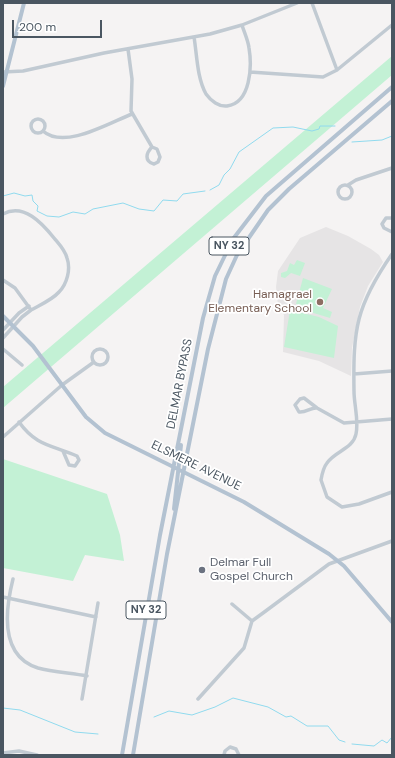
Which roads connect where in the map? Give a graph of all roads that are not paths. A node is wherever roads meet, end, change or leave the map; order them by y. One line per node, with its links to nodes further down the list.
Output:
1 (24, 3): 9 (main road)
2 (297, 3): 4 (street)
3 (312, 3): 8 (street)
4 (242, 25): 6 (street); 10 (street)
5 (392, 25): 8 (street)
6 (194, 37): 7 (street); 10 (street)
7 (128, 49): 9 (street); 14 (street)
8 (338, 70): 10 (street)
9 (5, 72): 11 (main road)
10 (250, 72)
11 (3, 86)
12 (392, 87): 37 (main road, DELMAR BYPASS / NY 32)
13 (392, 102): 46 (main road, DELMAR BYPASS / NY 32)
14 (132, 114): 15 (street); 16 (street)
15 (43, 131)
16 (152, 147): 16 (street)
17 (392, 168): 18 (street)
18 (348, 185)
19 (3, 214): 26 (street)
20 (392, 218): 21 (street)
21 (392, 232)
22 (392, 254): 23 (street)
23 (388, 260): 24 (street); 35 (street)
24 (392, 262)
25 (3, 280): 26 (street)
26 (30, 308): 28 (street)
27 (3, 316): 28 (main road, ELSMERE AVENUE)
28 (12, 324): 29 (street); 30 (street); 36 (main road, ELSMERE AVENUE)
29 (3, 330)
30 (3, 338)
31 (3, 349): 33 (street)
32 (94, 362): 32 (street); 36 (street)
33 (22, 365)
34 (392, 372): 35 (street)
35 (354, 374): 41 (street)
36 (62, 385): 40 (street); 44 (main road, ELSMERE AVENUE)
37 (186, 404): 44 (main road, DELMAR BYPASS / NY 32); 45 (main road)
38 (317, 408): 38 (street); 41 (street)
39 (392, 419): 41 (street)
40 (19, 422): 42 (street); 43 (street)
41 (357, 422): 47 (street)
42 (3, 437)
43 (63, 451): 43 (street)
44 (173, 466): 45 (main road, ELSMERE AVENUE); 64 (main road, DELMAR BYPASS / NY 32)
45 (178, 469): 46 (main road, ELSMERE AVENUE); 48 (main road)
46 (184, 471): 48 (main road, DELMAR BYPASS / NY 32); 50 (main road, ELSMERE AVENUE)
47 (392, 492)
48 (172, 530): 65 (main road, DELMAR BYPASS / NY 32)
49 (392, 541): 50 (street)
50 (338, 561): 57 (main road, ELSMERE AVENUE); 58 (street)
51 (13, 579): 53 (street)
52 (3, 597): 53 (street)
53 (8, 598): 56 (street); 59 (street)
54 (98, 603): 56 (street)
55 (232, 604): 58 (street)
56 (96, 617): 59 (street)
57 (391, 619)
58 (252, 621): 60 (street)
59 (87, 676): 61 (street)
60 (196, 693)
61 (82, 699)
62 (3, 753): 63 (street)
63 (37, 755)
64 (122, 755)
65 (133, 755)
66 (224, 755): 67 (street)
67 (239, 755)

